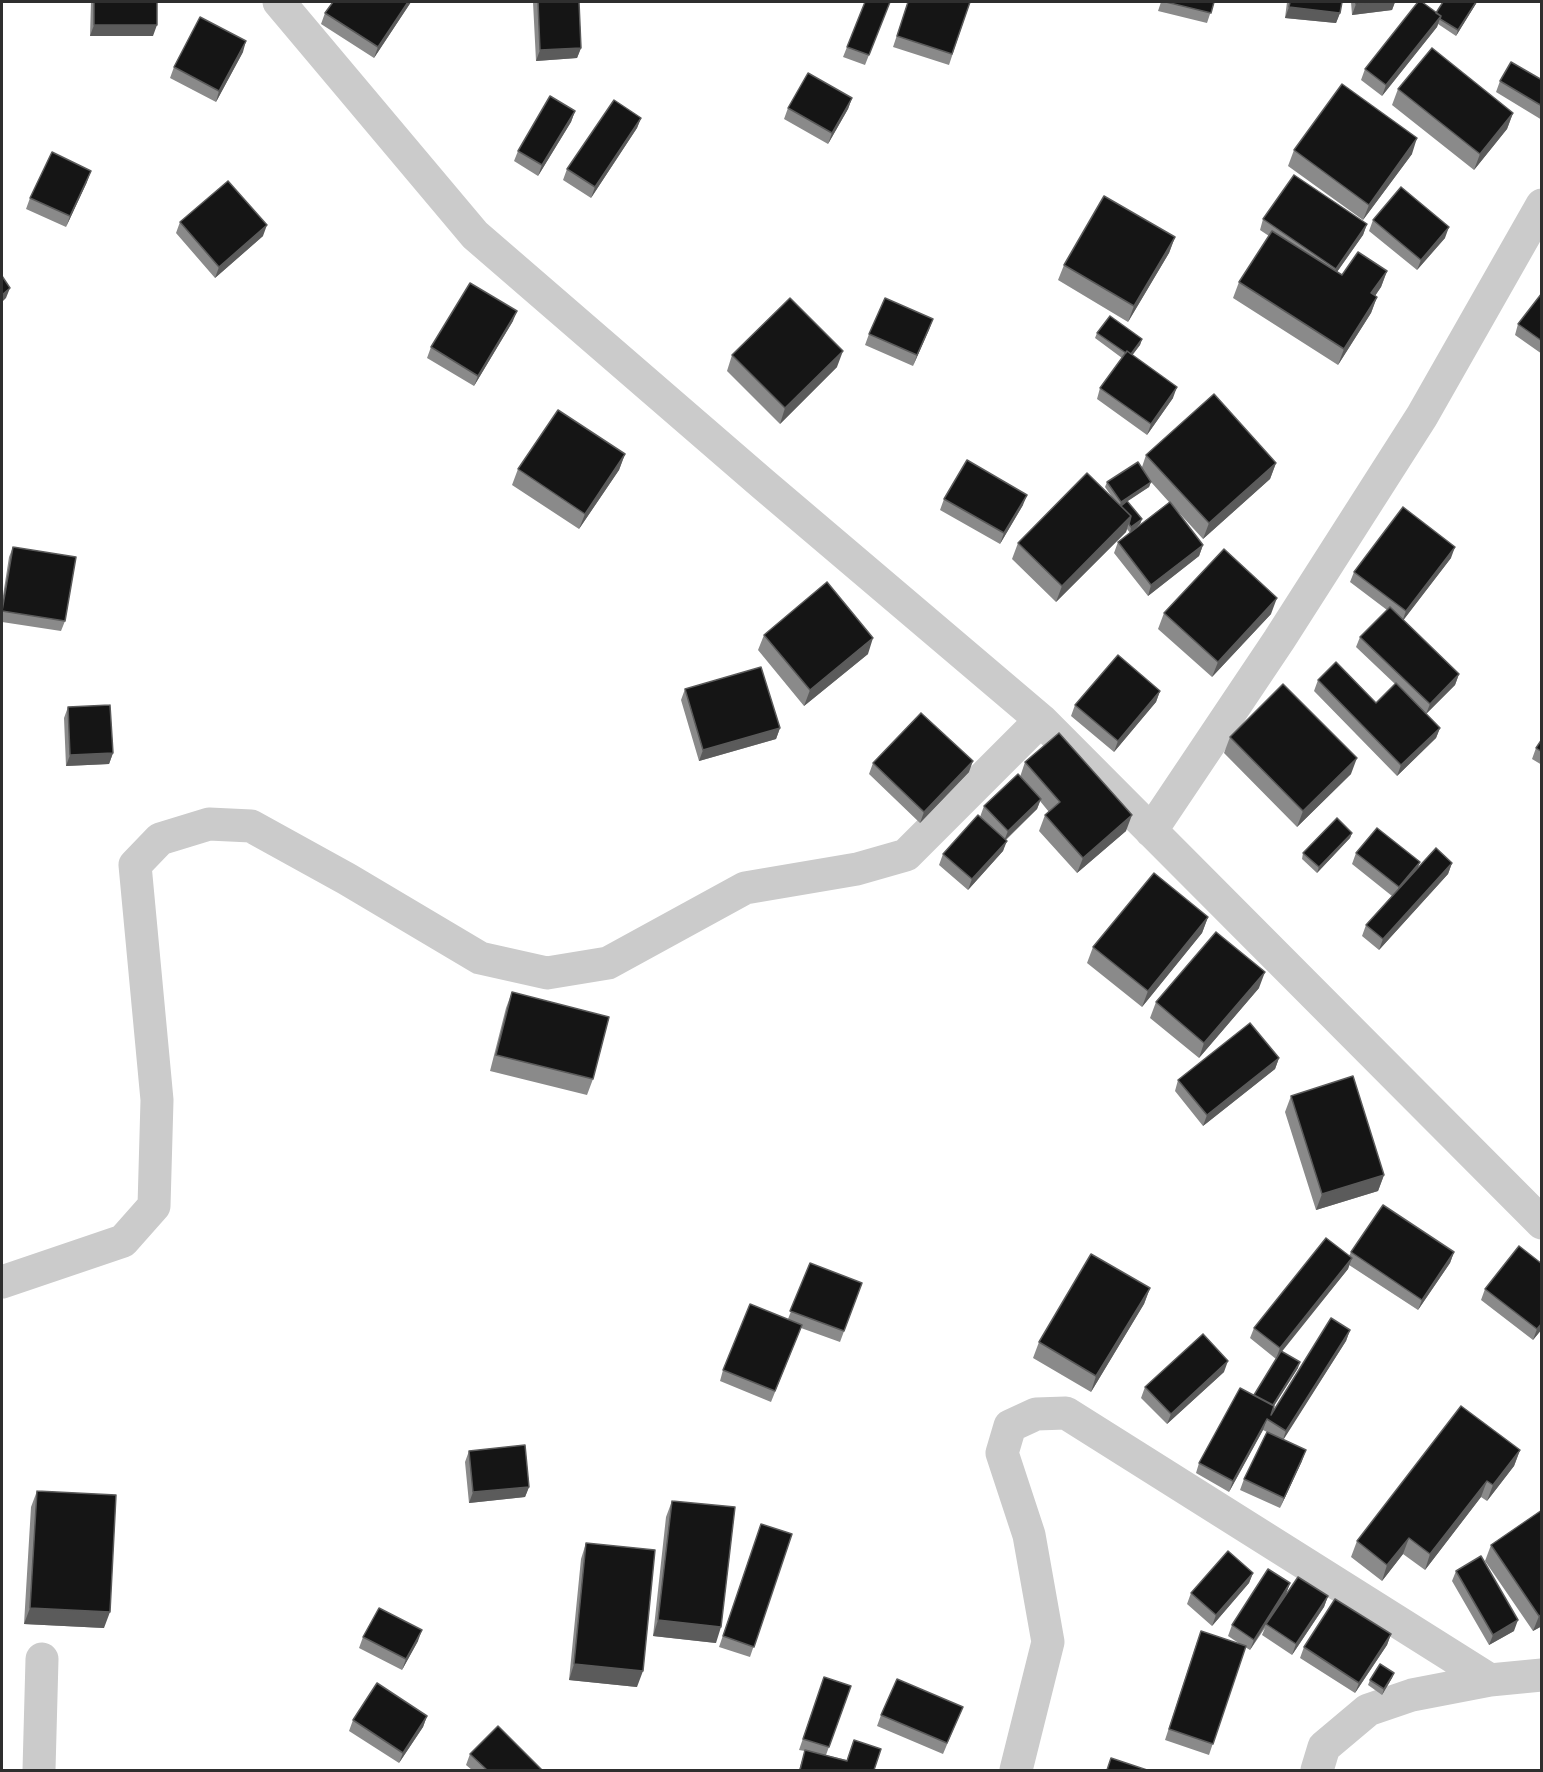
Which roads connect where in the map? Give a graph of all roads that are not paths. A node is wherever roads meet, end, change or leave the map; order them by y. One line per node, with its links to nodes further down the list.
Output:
1 (279, 2): 3 (street)
2 (1542, 205): 4 (street)
3 (1041, 720): 4 (street); 6 (street)
4 (1151, 831): 5 (street)
5 (1542, 1223)
6 (2, 1282)
7 (42, 1659): 10 (street)
8 (1542, 1675): 9 (street)
9 (1490, 1680): 11 (street); 12 (street)
10 (39, 1770)
11 (1016, 1770)
12 (1317, 1770)

